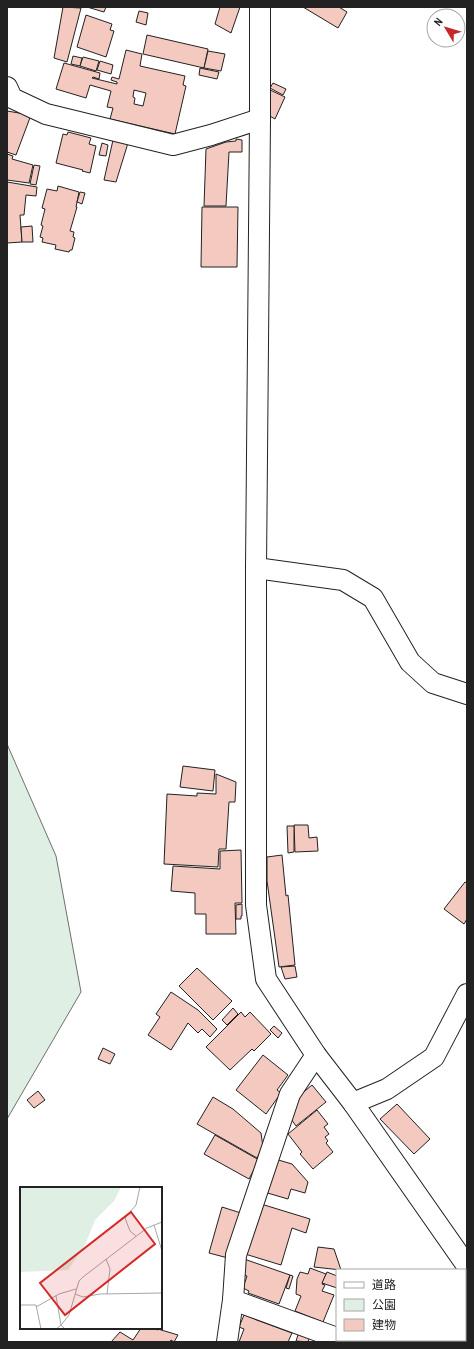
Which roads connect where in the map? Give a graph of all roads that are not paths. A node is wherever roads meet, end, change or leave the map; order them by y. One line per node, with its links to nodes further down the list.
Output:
1 (260, 7): 3 (street)
2 (7, 87): 3 (street)
3 (260, 119): 4 (street)
4 (256, 568): 5 (street); 7 (street)
5 (467, 694)
6 (467, 994): 8 (street)
7 (316, 1055): 8 (street); 10 (street)
8 (353, 1103): 9 (street)
9 (467, 1266)
10 (233, 1300): 11 (street); 12 (street)
11 (336, 1338)
12 (227, 1342)

